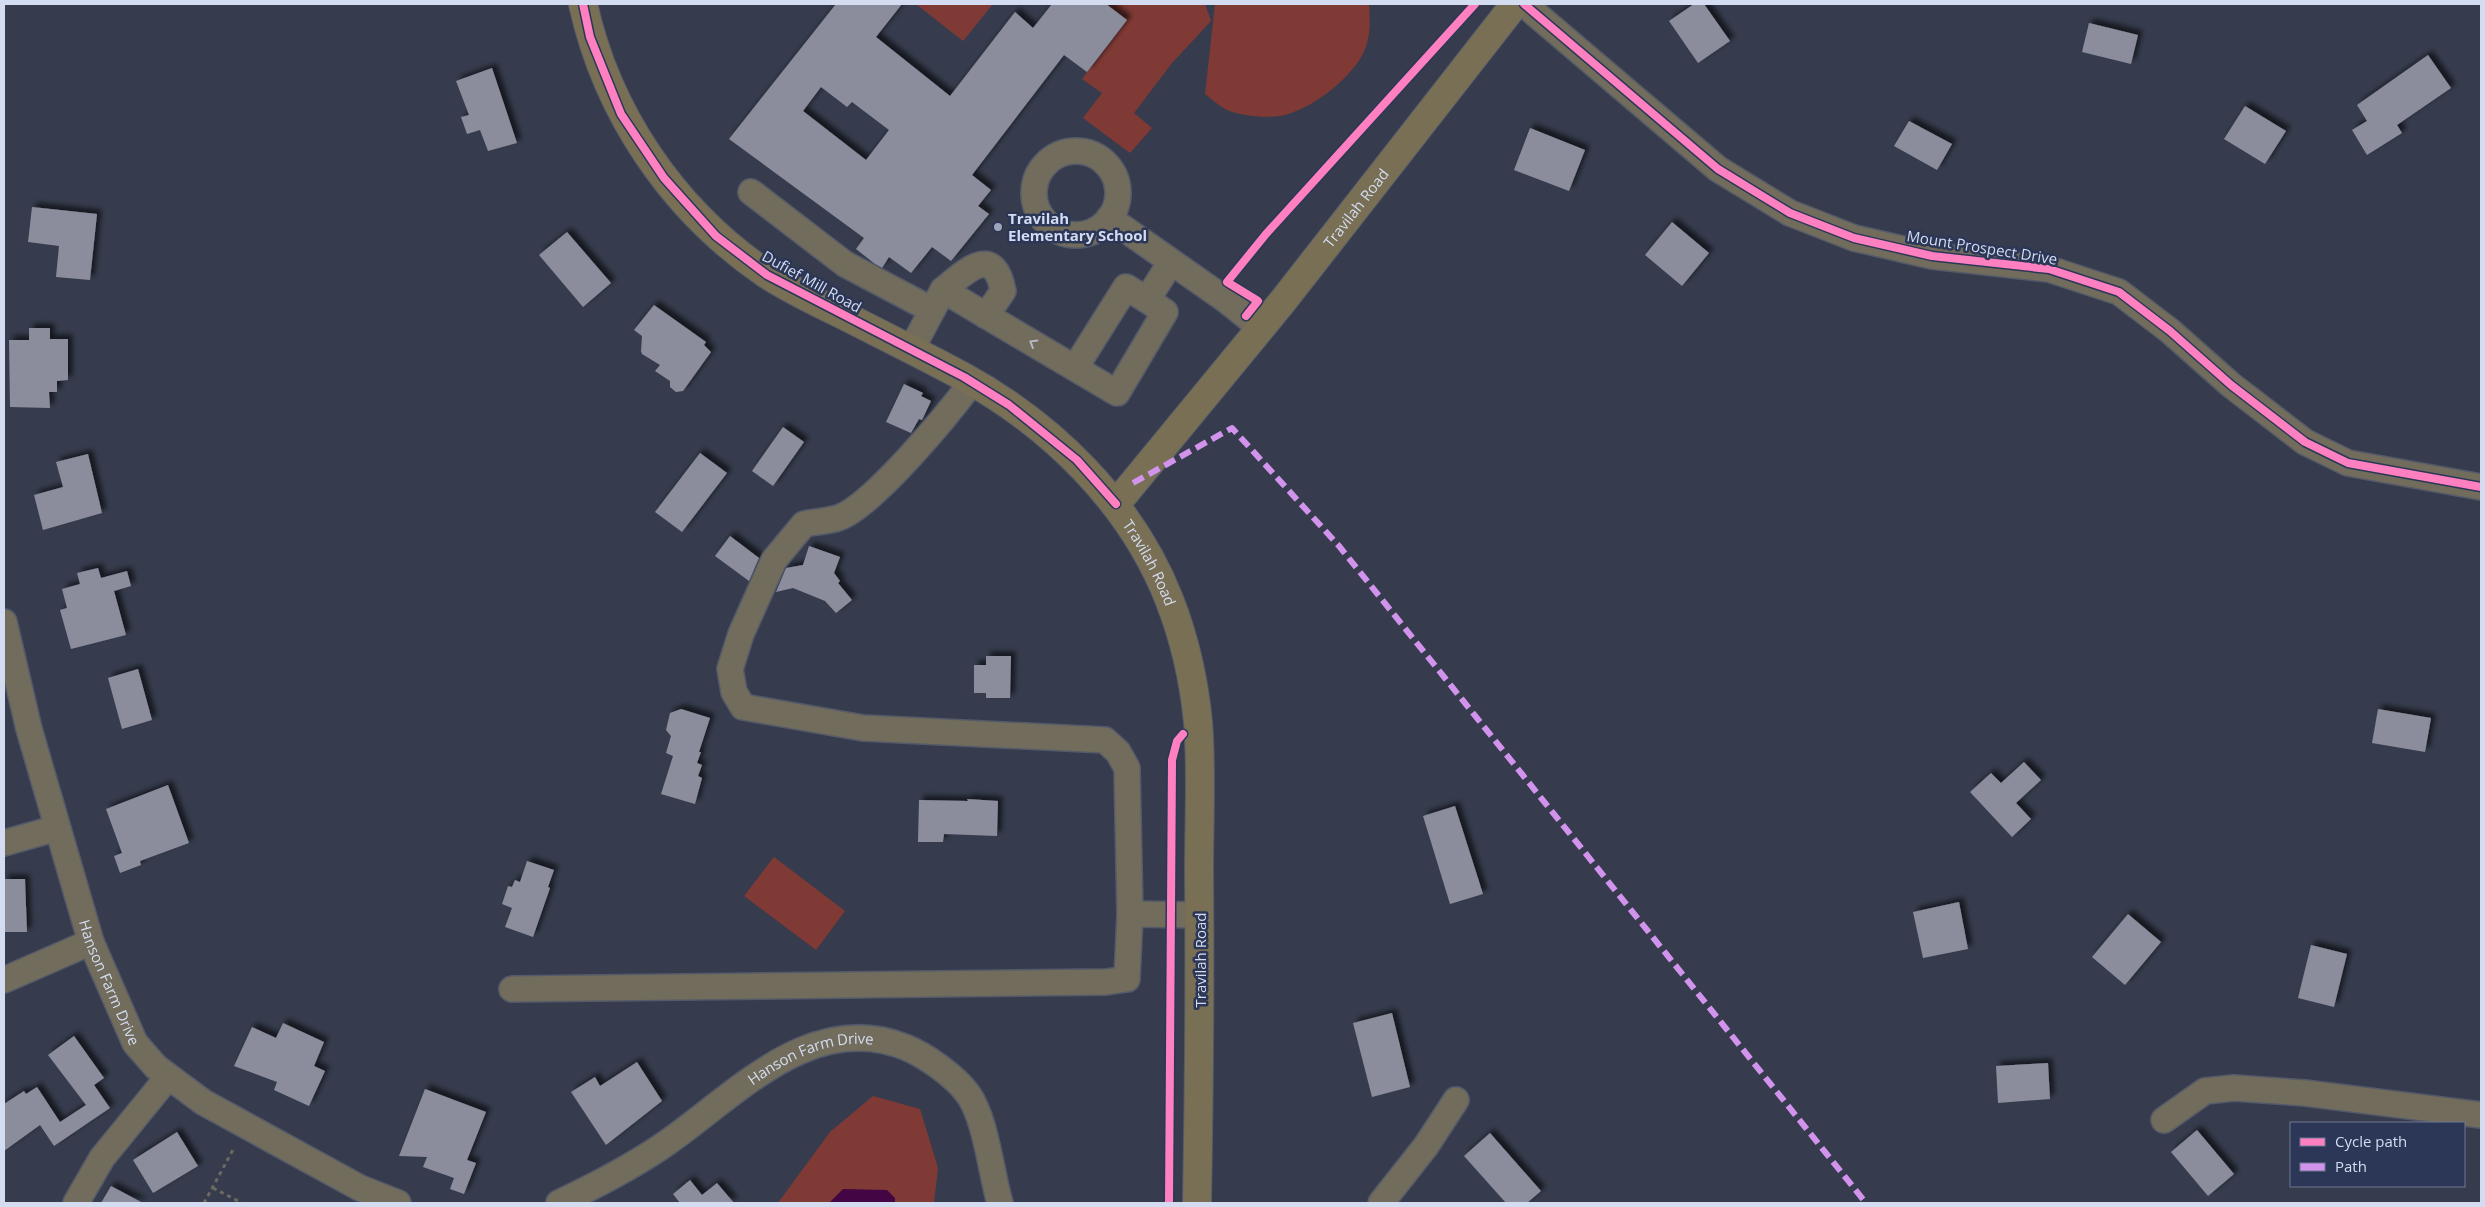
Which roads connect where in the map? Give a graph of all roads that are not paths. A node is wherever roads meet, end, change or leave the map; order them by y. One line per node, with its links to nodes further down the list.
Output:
1 (583, 4): 11 (main road, Dufief Mill Road)
2 (1515, 4): 10 (main road, Travilah Road)
3 (1524, 4): 14 (street, Mount Prospect Drive)
4 (751, 192): 7 (street)
5 (1109, 218): 6 (street)
6 (1171, 262): 8 (street); 10 (street)
7 (938, 300): 9 (street); 9 (street); 11 (street)
8 (1147, 300): 12 (street); 12 (street)
9 (986, 316): 12 (street, one-way to 9)
10 (1261, 328): 15 (main road, Travilah Road)
11 (911, 350): 13 (main road, Dufief Mill Road)
12 (1075, 368)
13 (972, 382): 15 (main road, Dufief Mill Road); 19 (street)
14 (2481, 487)
15 (1116, 504): 20 (main road, Travilah Road)
16 (4, 622): 17 (street, Hanson Farm Drive)
17 (57, 828): 18 (street); 21 (street, Hanson Farm Drive)
18 (4, 843)
19 (1130, 914): 20 (street); 23 (street)
20 (1200, 915): 32 (main road, Travilah Road)
21 (91, 942): 22 (street); 24 (street, Hanson Farm Drive)
22 (4, 980)
23 (512, 989)
24 (168, 1077): 28 (street); 29 (street, Hanson Farm Drive)
25 (1456, 1100): 33 (street)
26 (2481, 1115): 27 (street)
27 (2164, 1120)
28 (76, 1203)
29 (398, 1203)
30 (559, 1203): 31 (street, Hanson Farm Drive)
31 (1000, 1203)
32 (1197, 1203)
33 (1381, 1203)

